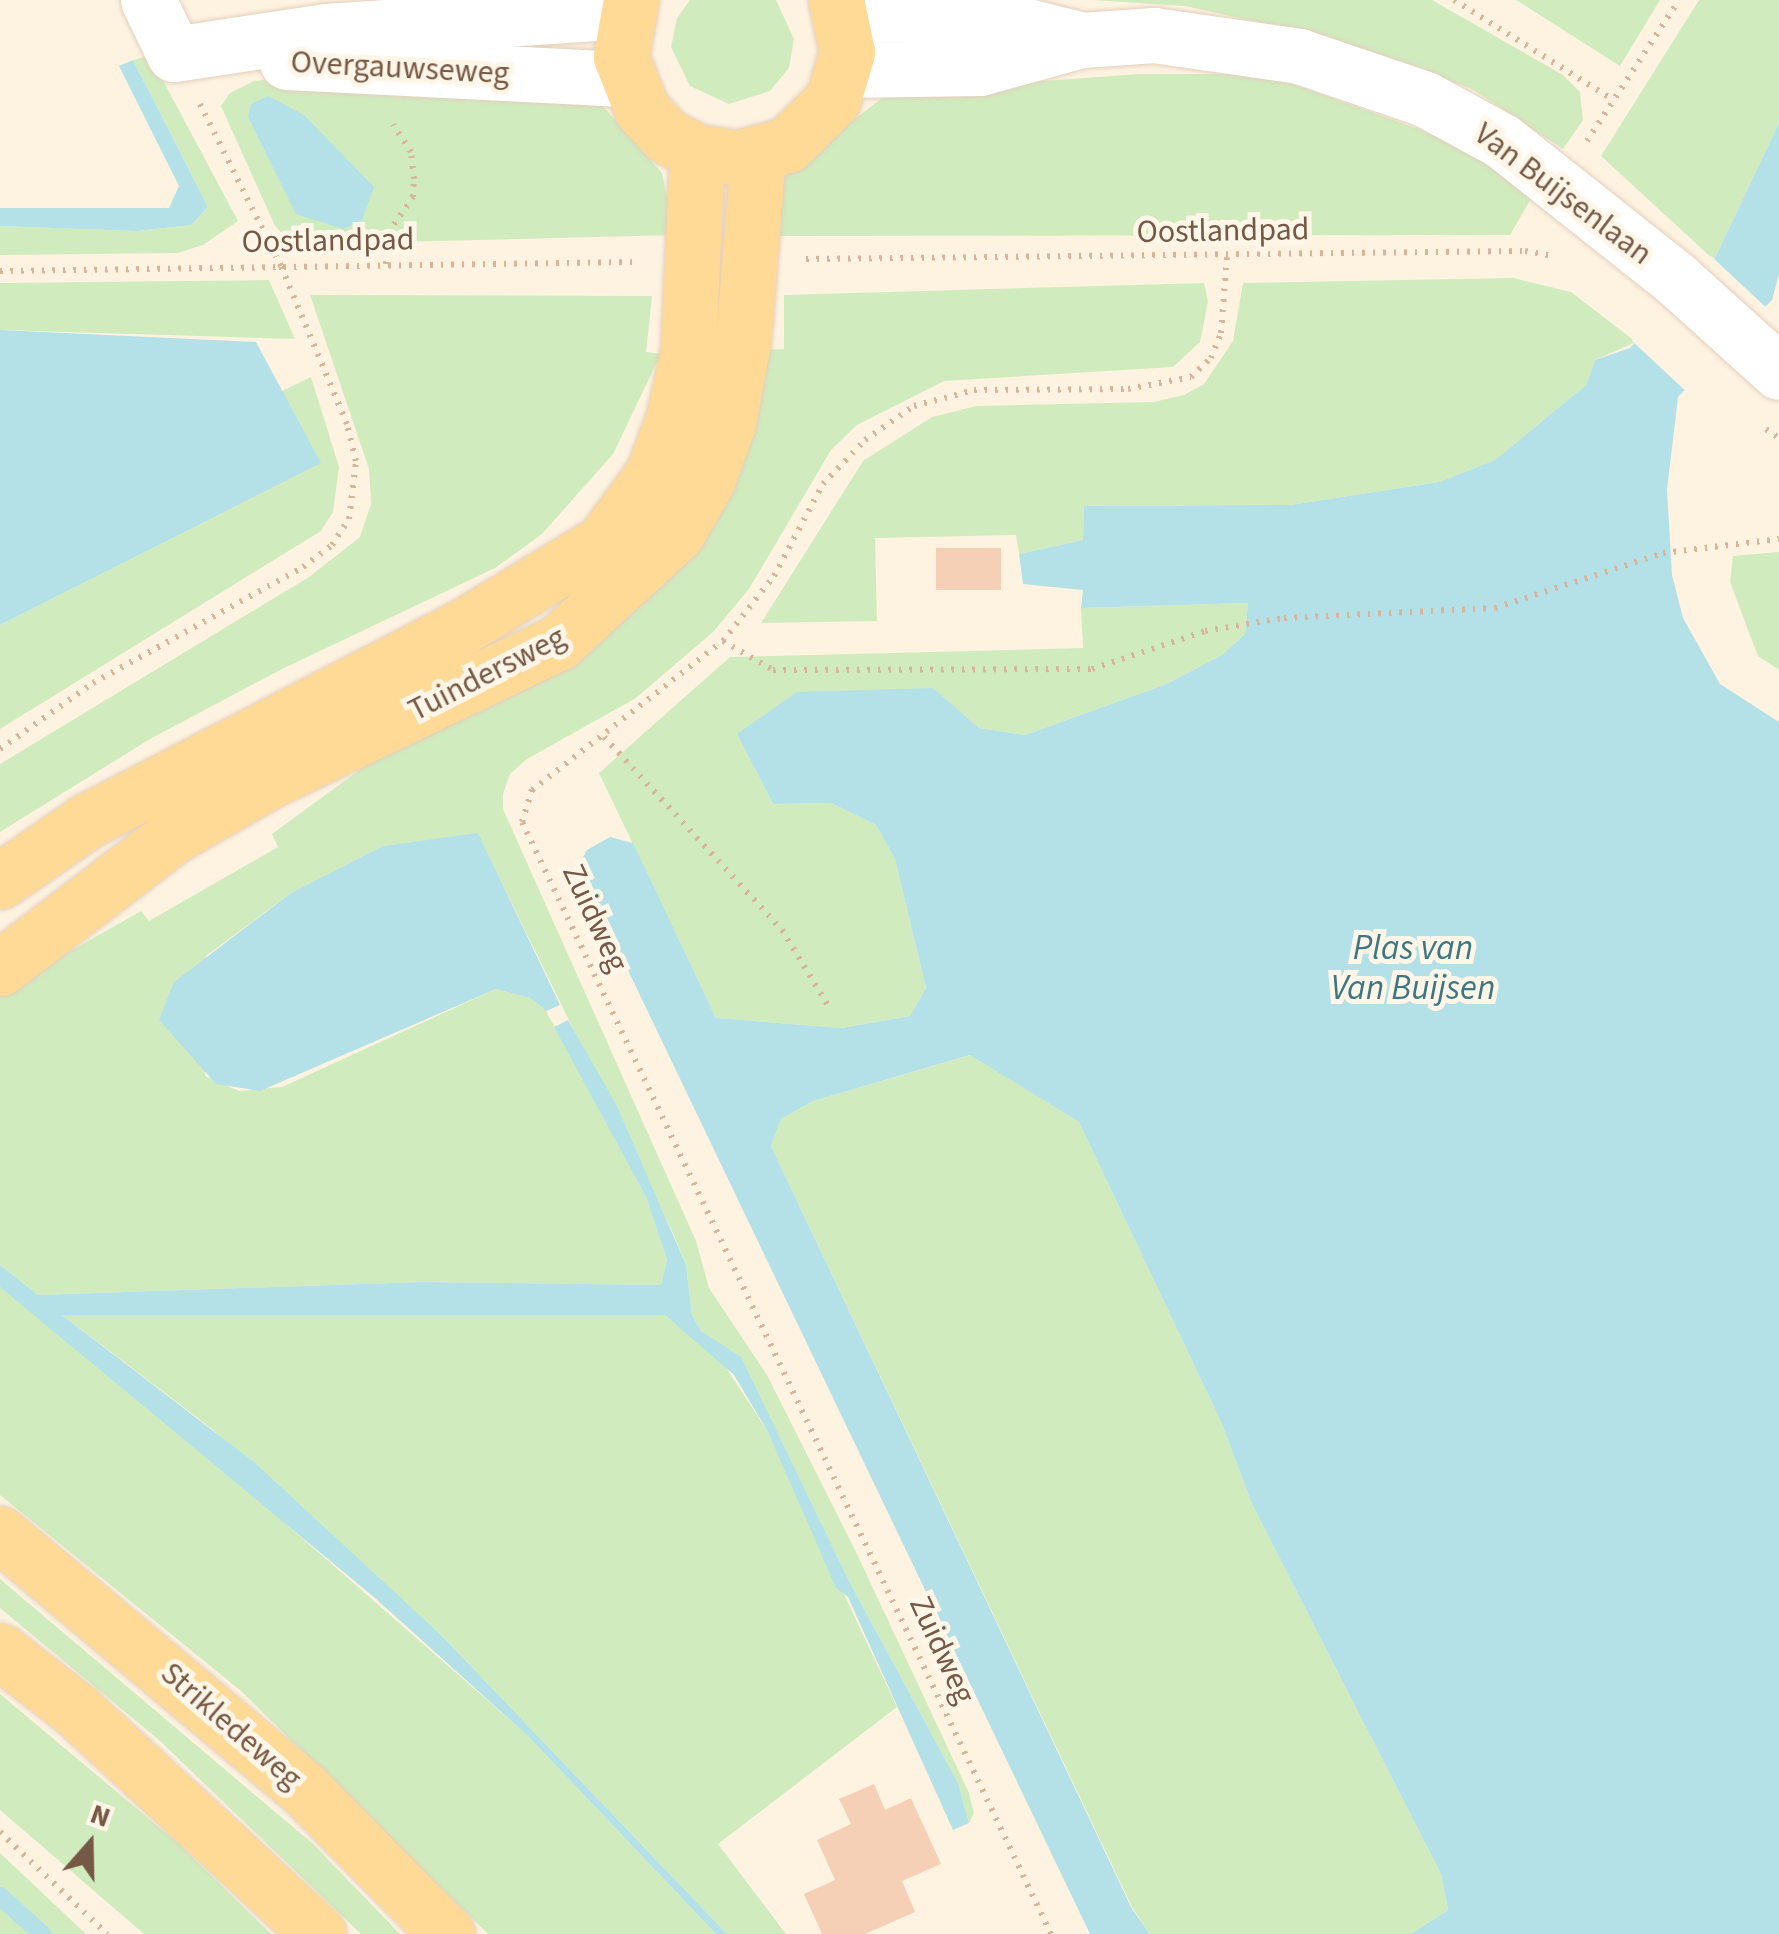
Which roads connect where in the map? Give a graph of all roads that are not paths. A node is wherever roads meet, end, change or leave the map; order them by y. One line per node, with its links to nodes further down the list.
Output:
1 (148, 0): 6 (street)
2 (628, 6): 4 (street, Overgauwseweg); 8 (main road)
3 (839, 8): 5 (street, Van Buijsenlaan); 7 (main road)
4 (319, 15): 6 (street, Overgauwseweg)
5 (1082, 40): 7 (street, Van Buijsenlaan); 11 (street, Van Buijsenlaan)
6 (174, 54): 8 (street, Overgauwseweg)
7 (844, 70): 10 (main road)
8 (626, 79): 9 (main road)
9 (698, 152): 10 (main road); 12 (main road, Tuindersweg)
10 (758, 155): 13 (main road, Tuindersweg)
11 (1764, 359)
12 (0, 881)
13 (0, 968)
14 (0, 1534): 17 (main road, Strikledeweg)
15 (0, 1651): 16 (main road)
16 (318, 1934)
17 (448, 1934)

